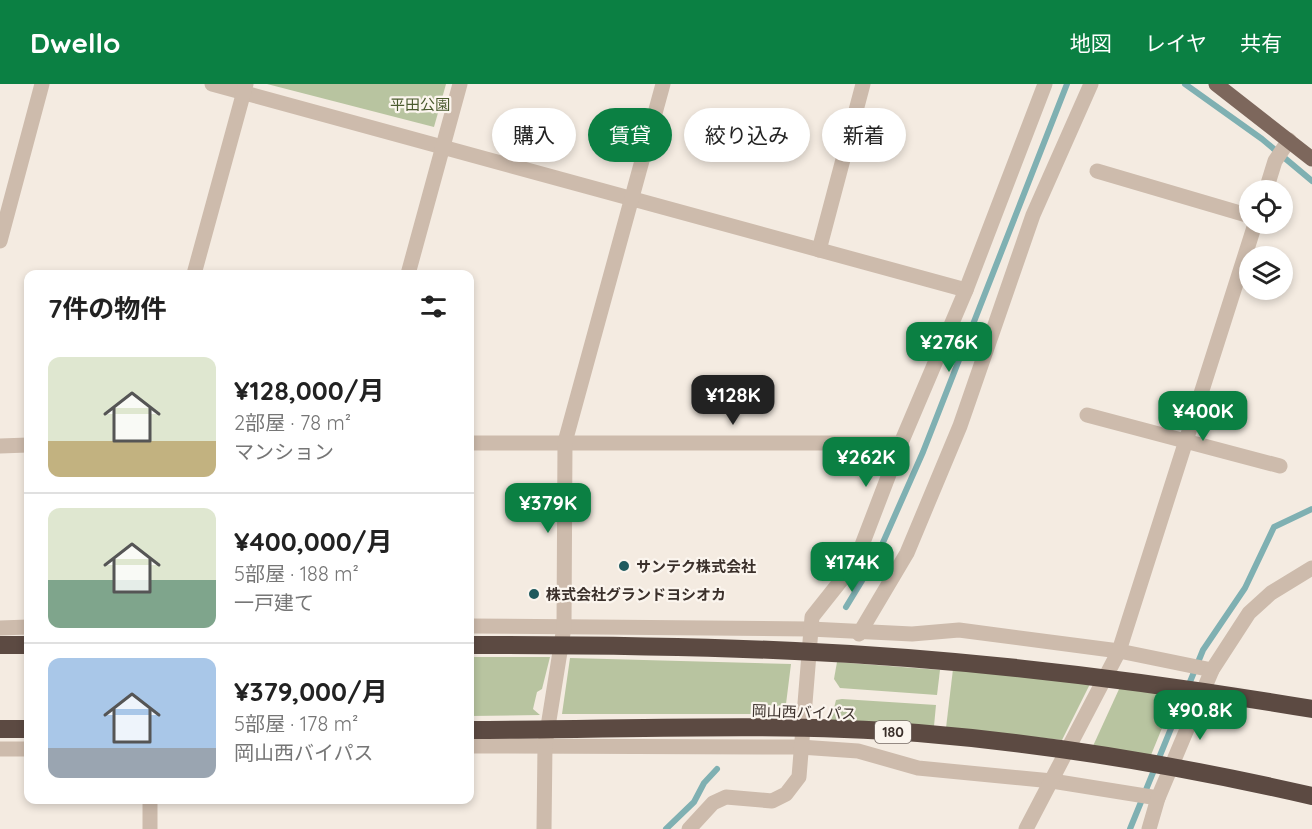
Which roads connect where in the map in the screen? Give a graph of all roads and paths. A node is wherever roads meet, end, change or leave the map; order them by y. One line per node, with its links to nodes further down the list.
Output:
1 (42, 84): 18 (street)
2 (212, 84): 9 (street)
3 (460, 84): 11 (street)
4 (663, 84): 15 (street)
5 (863, 84): 19 (street)
6 (1045, 84): 22 (street)
7 (1091, 84): 37 (street)
8 (1216, 84): 10 (main road)
9 (245, 88): 11 (street); 20 (street)
10 (1286, 144): 12 (main road); 14 (street)
11 (443, 147): 15 (street); 21 (street)
12 (1312, 159)
13 (1097, 171): 16 (street)
14 (1269, 180)
15 (632, 199): 19 (street); 24 (street)
16 (1239, 213)
17 (1252, 234): 26 (street)
18 (0, 241)
19 (819, 250): 22 (street)
20 (195, 270)
21 (409, 270)
22 (966, 290): 25 (street)
23 (1087, 415): 26 (street)
24 (565, 442): 25 (street); 27 (street); 34 (street)
25 (901, 442): 36 (street)
26 (1186, 442): 30 (street); 41 (street)
27 (474, 443)
28 (24, 445): 29 (street)
29 (0, 446)
30 (1280, 466)
31 (1312, 568): 42 (street)
32 (474, 626): 34 (street)
33 (24, 627): 35 (street)
34 (564, 627): 36 (street); 47 (street)
35 (0, 628)
36 (810, 629): 37 (street); 49 (street)
37 (859, 634): 41 (street)
38 (0, 645): 39 (highway)
39 (24, 645)
40 (474, 645): 43 (highway, bridge)
41 (1119, 651): 42 (street); 52 (street)
42 (1199, 668): 54 (street)
43 (1312, 709)
44 (0, 729): 45 (highway)
45 (24, 729)
46 (474, 730): 53 (highway, 岡山西バイパス / 180, bridge)
47 (545, 745): 48 (street); 49 (street); 57 (street)
48 (474, 746)
49 (800, 747): 52 (street); 58 (street)
50 (0, 749): 51 (street)
51 (24, 749)
52 (1052, 781): 54 (street); 59 (street)
53 (1312, 796)
54 (1147, 797): 60 (street)
55 (150, 804): 56 (street)
56 (150, 829)
57 (544, 829)
58 (689, 829)
59 (1026, 829)
60 (1149, 829)

